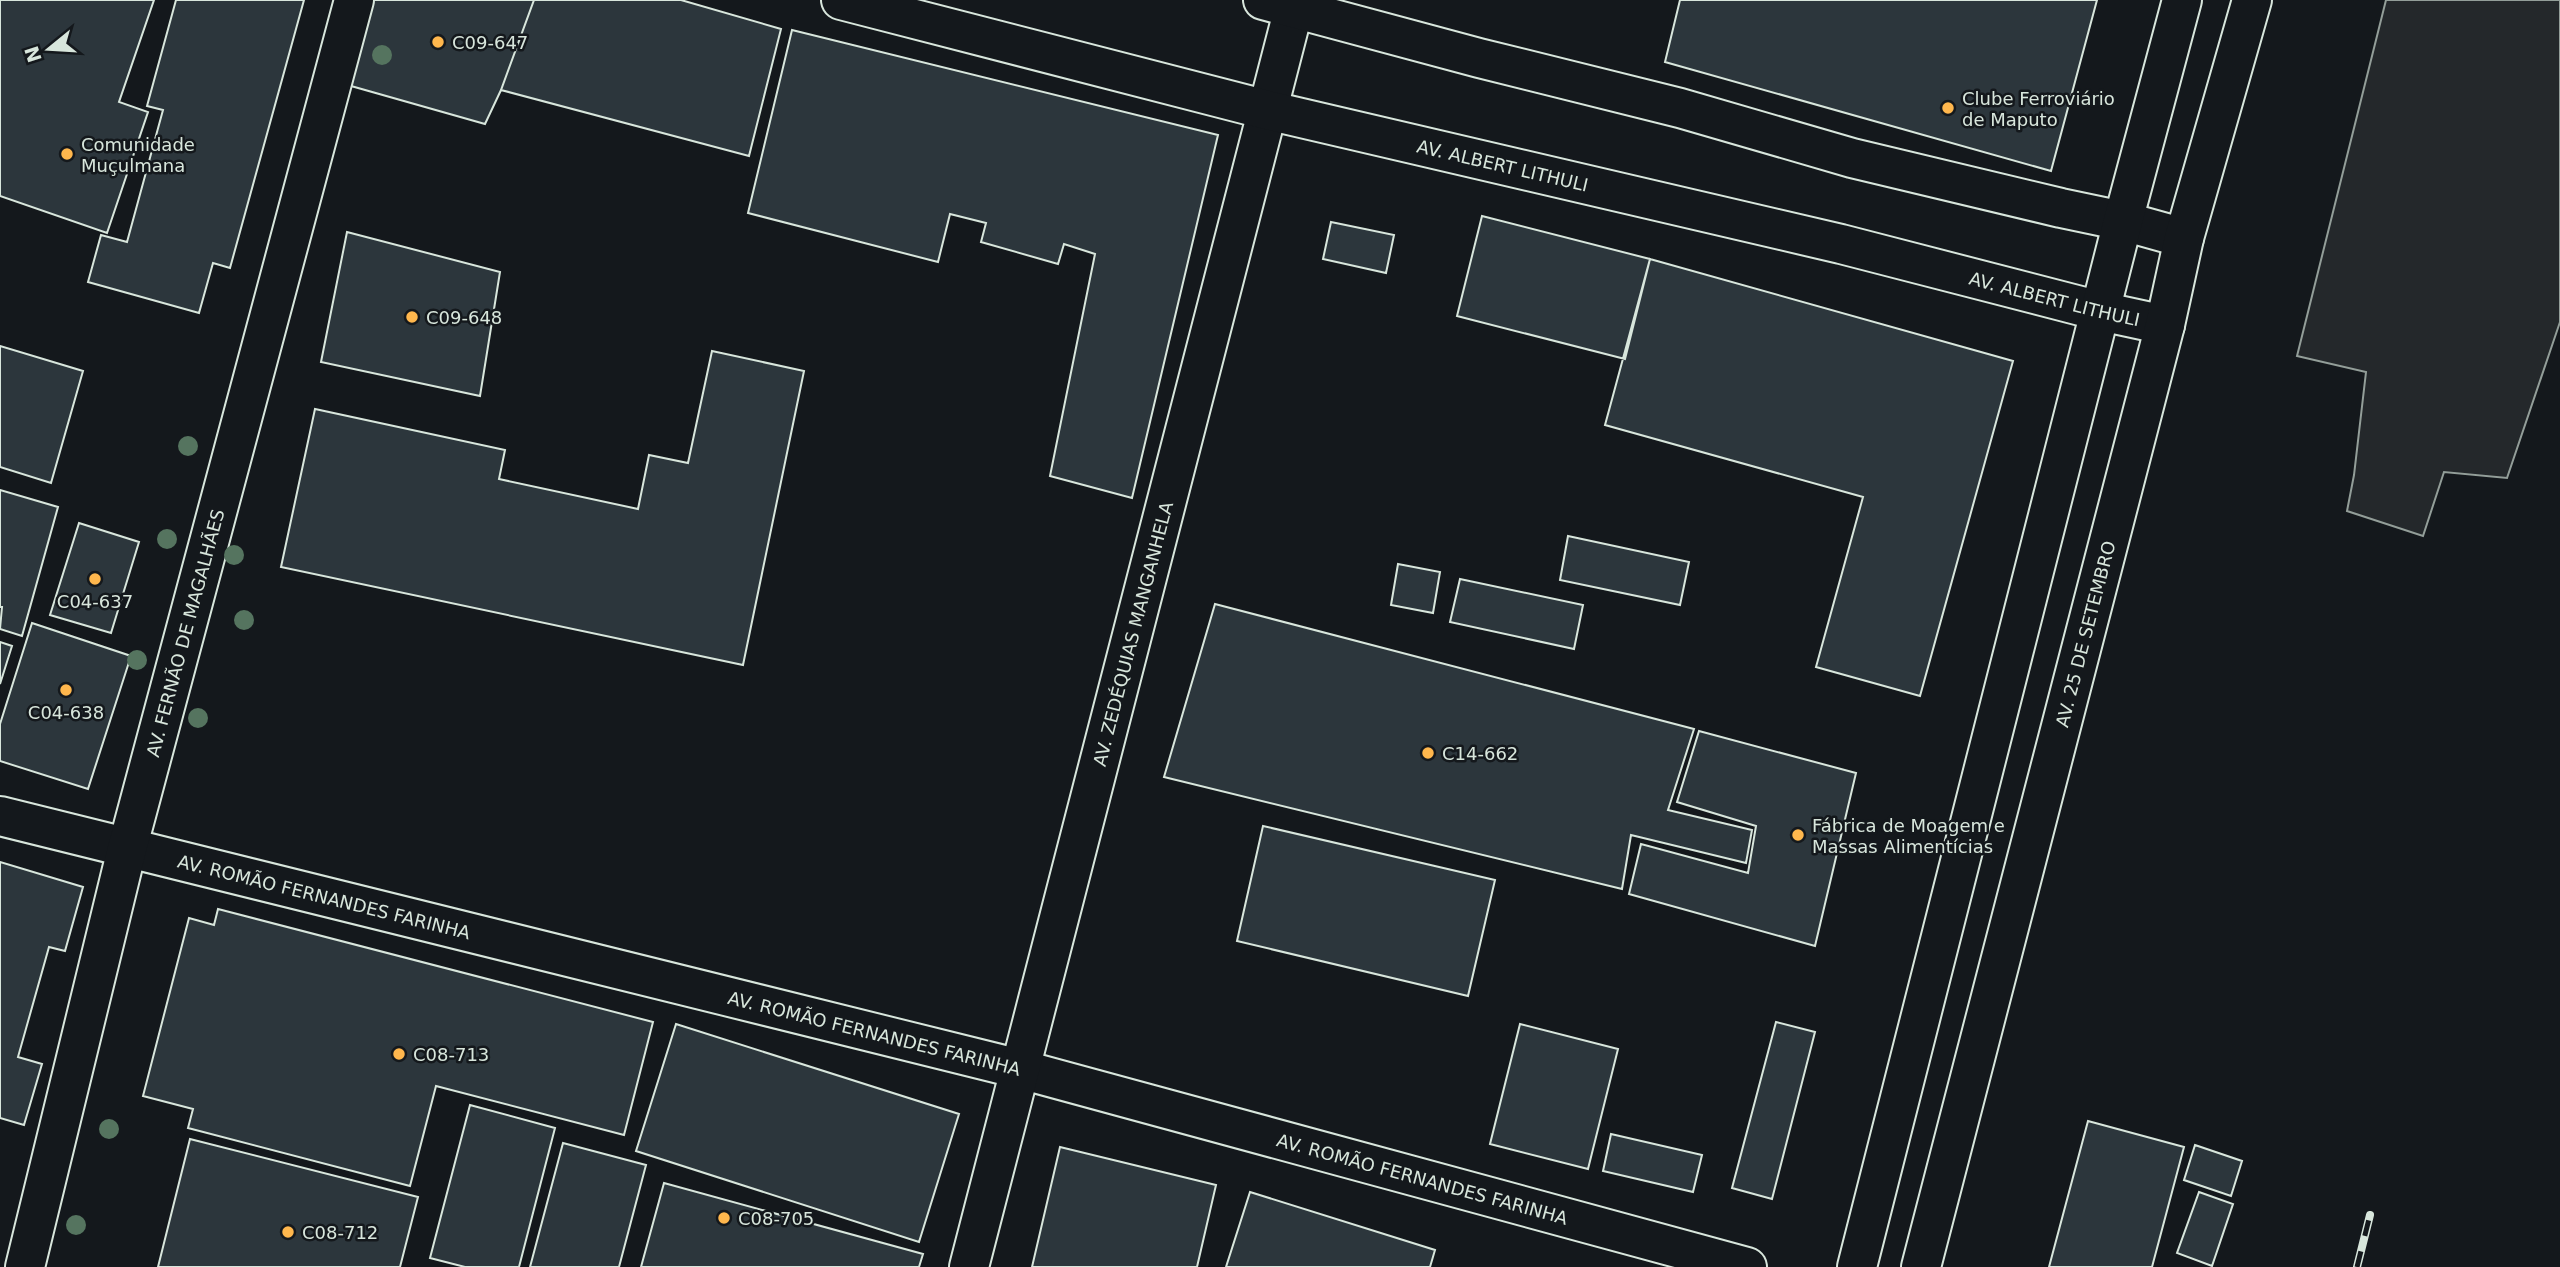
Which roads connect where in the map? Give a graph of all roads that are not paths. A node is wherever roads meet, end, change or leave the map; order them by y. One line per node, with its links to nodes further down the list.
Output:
1 (354, 0): 12 (street, AV. FERNÃO DE MAGALHÃES)
2 (841, 0): 6 (street, AV. ALBERT LITHULI)
3 (2182, 0): 7 (street)
4 (2252, 0): 8 (street, AV. 25 DE SETEMBRO)
5 (1284, 3): 6 (street, AV. ZEDÉQUIAS MANGANHELA); 7 (street)
6 (1267, 110): 9 (street, AV. ALBERT LITHULI); 13 (street, AV. ZEDÉQUIAS MANGANHELA)
7 (2123, 220): 8 (street); 9 (street)
8 (2184, 237): 10 (street, AV. 25 DE SETEMBRO)
9 (2100, 311): 10 (street, AV. ALBERT LITHULI); 17 (street)
10 (2165, 325): 18 (street, AV. 25 DE SETEMBRO)
11 (0, 816): 12 (street, AV. ROMÃO FERNANDES FARINHA)
12 (127, 849): 13 (street, AV. ROMÃO FERNANDES FARINHA); 14 (street, AV. FERNÃO DE MAGALHÃES)
13 (1020, 1069): 15 (street, AV. ZEDÉQUIAS MANGANHELA); 16 (street, AV. ROMÃO FERNANDES FARINHA)
14 (25, 1267)
15 (969, 1267)
16 (1747, 1267)
17 (1857, 1267)
18 (1921, 1267)

